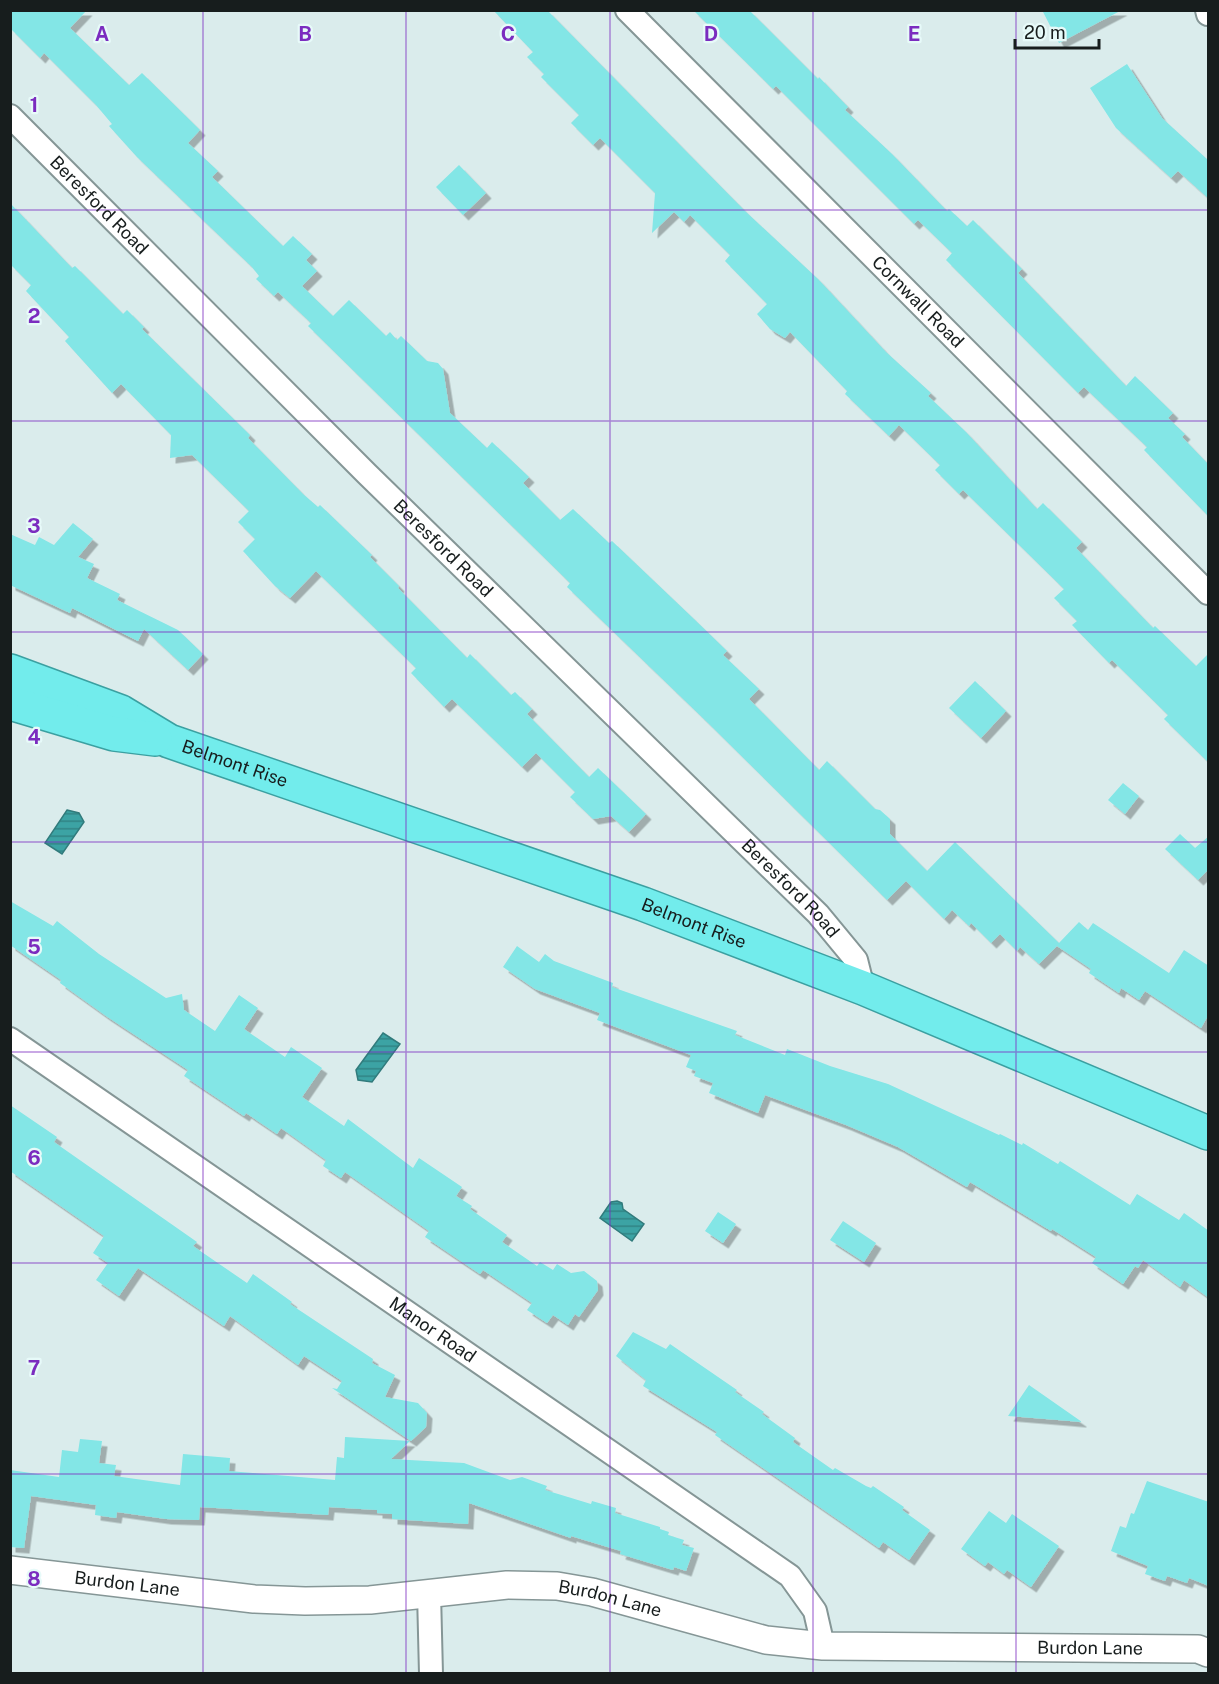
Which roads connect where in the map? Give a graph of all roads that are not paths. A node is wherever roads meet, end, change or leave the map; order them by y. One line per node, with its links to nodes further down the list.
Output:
1 (627, 10): 3 (street, Cornwall Road)
2 (10, 116): 7 (street, Beresford Road)
3 (1209, 593)
4 (10, 670): 6 (highway, Belmont Rise)
5 (10, 703): 6 (highway, Belmont Rise)
6 (169, 741): 7 (highway, Belmont Rise)
7 (863, 988): 9 (highway, Belmont Rise)
8 (10, 1039): 12 (street, Manor Road)
9 (1209, 1133)
10 (10, 1570): 11 (street, Burdon Lane)
11 (429, 1593): 12 (street, Burdon Lane); 14 (street)
12 (823, 1646): 13 (street, Burdon Lane)
13 (1209, 1653)
14 (431, 1674)

